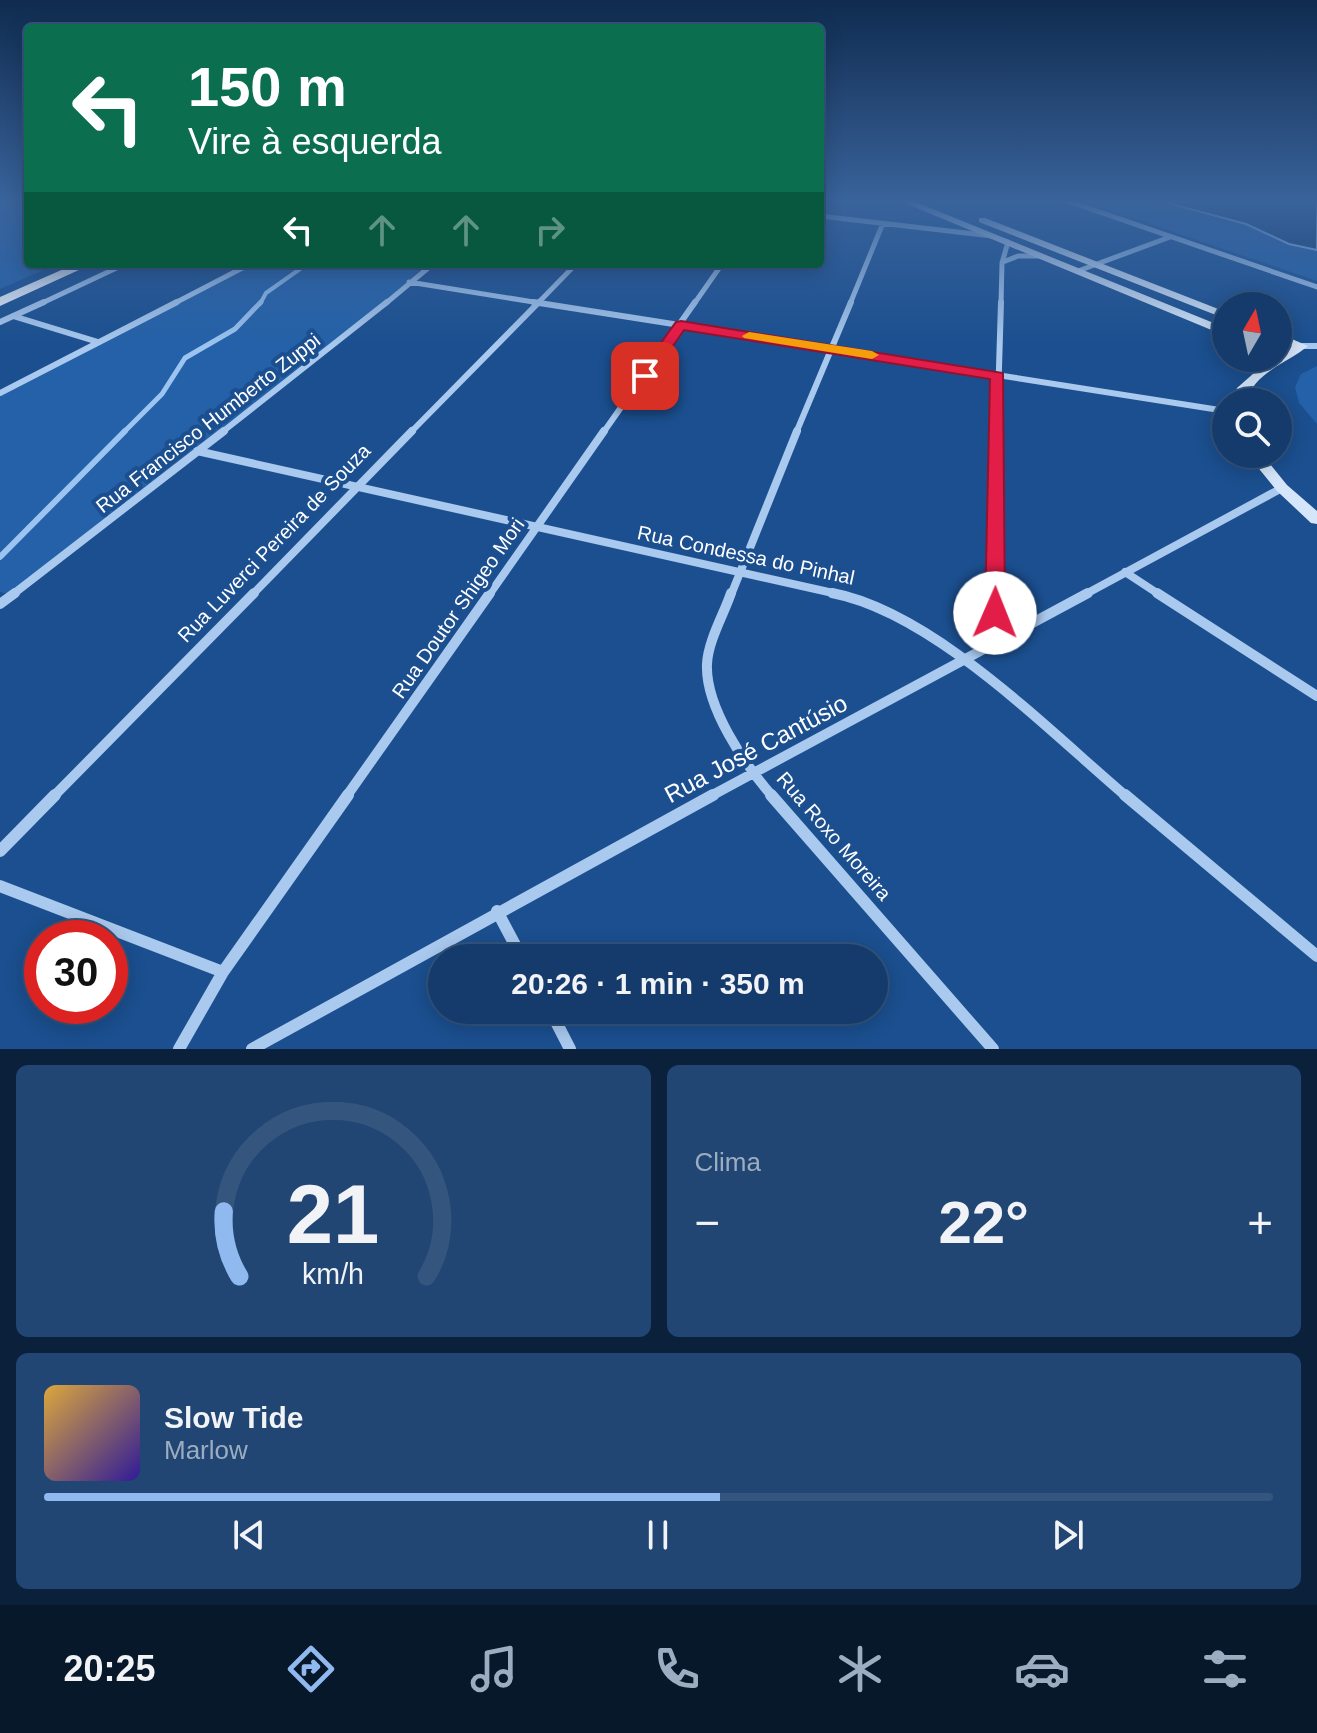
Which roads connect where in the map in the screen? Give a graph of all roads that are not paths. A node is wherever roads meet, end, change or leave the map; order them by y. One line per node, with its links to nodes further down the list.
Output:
1 (873, 248): 30 (street, Rua Roxo Moreira)
2 (1006, 248): 8 (street)
3 (1022, 248): 7 (main road)
4 (1053, 248): 9 (main road)
5 (1141, 248): 9 (street)
6 (1202, 248): 18 (street)
7 (1042, 256): 8 (street); 16 (main road)
8 (1002, 263): 33 (street)
9 (1097, 265): 16 (street); 21 (main road)
10 (77, 268): 19 (main road)
11 (116, 268): 22 (street)
12 (242, 268): 26 (street)
13 (428, 268): 17 (street, Rua Francisco Humberto Zuppi)
14 (572, 268): 20 (street, Rua Luverci Pereira de Souza)
15 (719, 268): 24 (street, Rua Doutor Shigeo Mori)
16 (1078, 271): 25 (main road)
17 (409, 282): 20 (street); 37 (street, Rua Francisco Humberto Zuppi)
18 (1317, 287)
19 (0, 302)
20 (538, 302): 24 (street); 39 (street, Rua Luverci Pereira de Souza)
21 (1212, 310)
22 (13, 316): 23 (street); 26 (street)
23 (0, 322)
24 (681, 325): 30 (street); 42 (street, Rua Doutor Shigeo Mori)
25 (1212, 326)
26 (98, 342): 35 (street)
27 (1292, 342): 28 (main road)
28 (1302, 346): 29 (street); 31 (main road)
29 (1317, 346)
30 (832, 348): 33 (street); 44 (street, Rua Roxo Moreira)
31 (1292, 350)
32 (1262, 372): 34 (main road)
33 (998, 376): 36 (street); 46 (street)
34 (1245, 388)
35 (0, 393)
36 (1212, 409)
37 (197, 451): 39 (street, Rua Condessa do Pinhal); 45 (street, Rua Francisco Humberto Zuppi)
38 (1266, 468): 40 (main road)
39 (354, 486): 42 (street, Rua Condessa do Pinhal); 50 (street, Rua Luverci Pereira de Souza)
40 (1282, 488): 41 (main road); 43 (street, Rua José Cantúsio)
41 (1317, 519)
42 (536, 528): 44 (street, Rua Condessa do Pinhal); 55 (street, Rua Doutor Shigeo Mori)
43 (1125, 572): 46 (street, Rua José Cantúsio); 48 (street)
44 (738, 574): 47 (street, Rua Condessa do Pinhal); 49 (street, Rua Roxo Moreira)
45 (0, 604)
46 (995, 643): 47 (street, Rua José Cantúsio)
47 (964, 660): 49 (street, Rua José Cantúsio); 54 (street, Rua Condessa do Pinhal)
48 (1317, 696)
49 (753, 774): 52 (street, Rua José Cantúsio); 60 (street, Rua Roxo Moreira)
50 (0, 851)
51 (0, 886): 55 (street)
52 (497, 911): 53 (street); 58 (street, Rua José Cantúsio)
53 (515, 944)
54 (1317, 956)
55 (223, 972): 57 (street, Rua Doutor Shigeo Mori)
56 (557, 1024): 59 (street)
57 (179, 1049)
58 (252, 1049)
59 (570, 1049)
60 (993, 1049)

